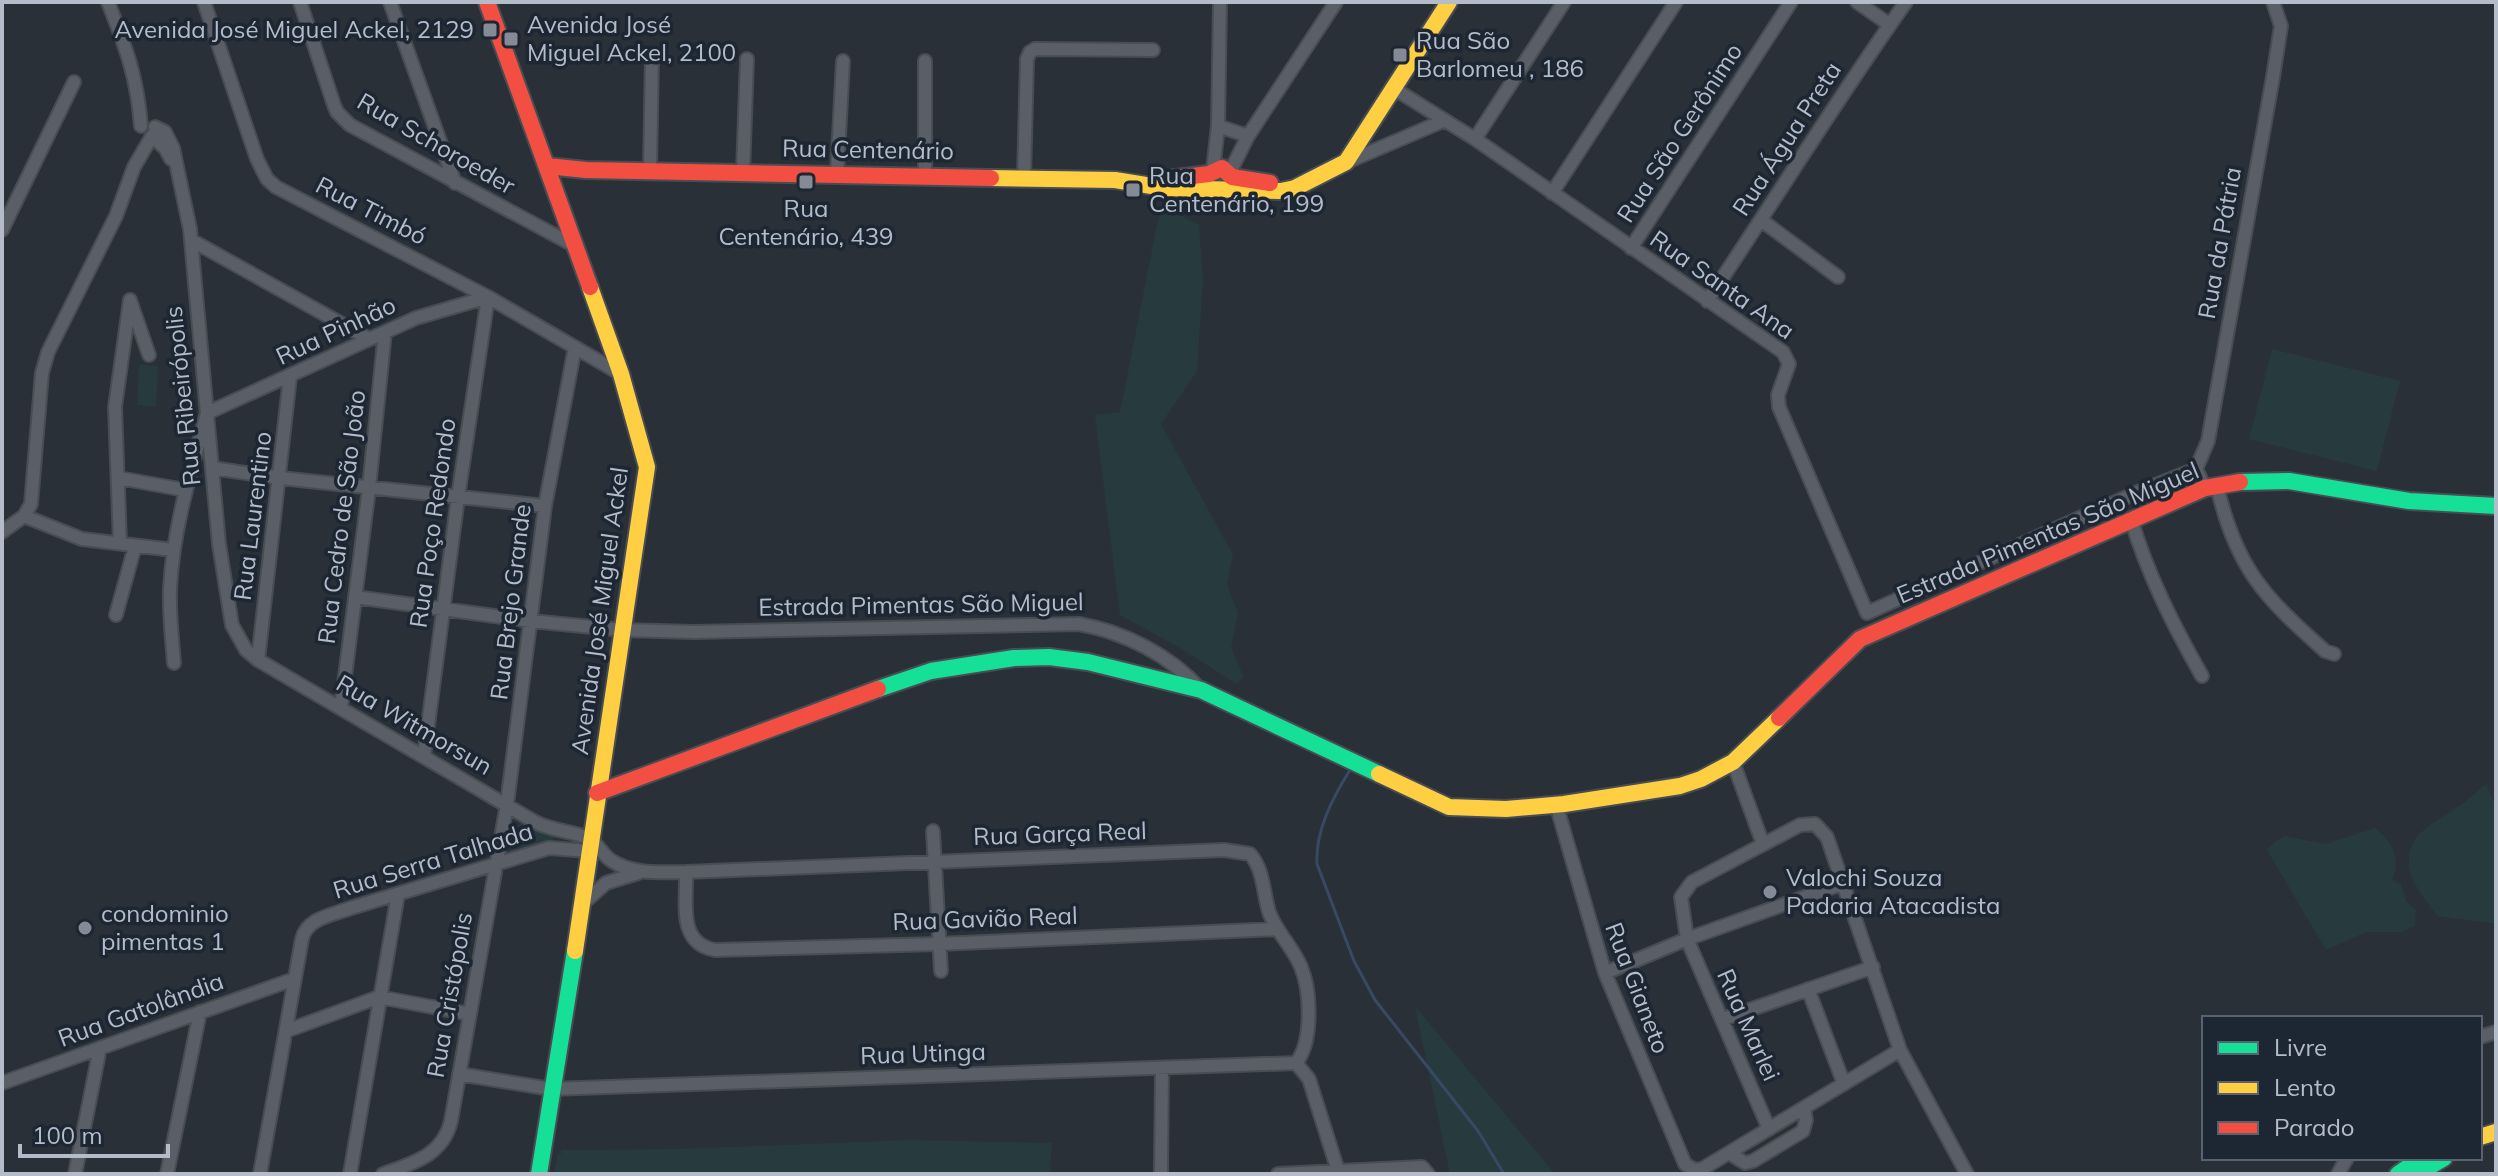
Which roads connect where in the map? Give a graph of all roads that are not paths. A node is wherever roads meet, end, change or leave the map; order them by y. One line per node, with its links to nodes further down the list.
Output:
1 (108, 2): 25 (street)
2 (204, 2): 46 (street, Rua Timbó)
3 (300, 2): 37 (street, Rua Schoroeder)
4 (390, 2): 37 (street)
5 (487, 2): 29 (street, Avenida José Miguel Ackel)
6 (1336, 2): 26 (street)
7 (1449, 2): 22 (street)
8 (1564, 2): 27 (street)
9 (1676, 2): 39 (street)
10 (1791, 2): 44 (street, Rua São Gerônimo)
11 (1857, 2): 15 (street)
12 (1906, 2): 15 (street, Rua Água Preta)
13 (2273, 2): 56 (street, Rua da Pátria)
14 (1222, 5): 24 (street)
15 (1890, 25): 40 (street, Rua Água Preta)
16 (1153, 50): 35 (street)
17 (652, 55): 31 (street)
18 (747, 59): 32 (street)
19 (843, 61): 33 (street)
20 (925, 61): 34 (street)
21 (74, 82): 41 (street)
22 (1393, 88): 23 (street, Rua Santa Ana); 28 (street)
23 (1443, 121): 27 (street, Rua Santa Ana); 28 (street, Rua Centenário)
24 (1218, 126): 26 (street); 36 (street)
25 (149, 129): 42 (street, Rua Ribeirópolis); 65 (street)
26 (1248, 136): 36 (street)
27 (1475, 139): 39 (street, Rua Santa Ana)
28 (1346, 162): 36 (street, Rua Centenário)
29 (547, 166): 30 (street, Rua Centenário); 38 (street, Avenida José Miguel Ackel)
30 (586, 170): 31 (street, Rua Centenário); 38 (street, Rua Centenário)
31 (650, 170): 32 (street, Rua Centenário)
32 (743, 172): 33 (street, Rua Centenário)
33 (837, 174): 34 (street, Rua Centenário)
34 (925, 175): 35 (street, Rua Centenário)
35 (1024, 178): 36 (street, Rua Centenário)
36 (1220, 179)
37 (455, 183): 43 (street, Rua Schoroeder)
38 (554, 185): 43 (street, Avenida José Miguel Ackel)
39 (1552, 193): 44 (street, Rua Santa Ana)
40 (1761, 220): 45 (street); 47 (street, Rua Água Preta)
41 (2, 230)
42 (191, 240): 49 (street); 54 (street, Rua Ribeirópolis)
43 (575, 246): 52 (street, Avenida José Miguel Ackel)
44 (1631, 248): 47 (street, Rua Santa Ana)
45 (1838, 277)
46 (488, 297): 48 (street, Rua Pinhão); 50 (street, Rua Timbó); 62 (street, Rua Poço Redondo)
47 (1707, 301): 73 (street, Rua Santa Ana)
48 (385, 332): 49 (street, Rua Pinhão); 60 (street, Rua Cedro de São João)
49 (369, 339): 53 (street, Rua Pinhão)
50 (575, 347): 52 (street, Rua Timbó); 63 (street, Rua Brejo Grande)
51 (149, 355): 57 (street)
52 (621, 374): 76 (street, Avenida José Miguel Ackel)
53 (290, 377): 54 (street, Rua Pinhão); 58 (street, Rua Laurentino)
54 (207, 413): 55 (street, Rua Ribeirópolis); 61 (street)
55 (212, 468): 58 (street); 79 (street, Rua Ribeirópolis)
56 (2196, 469): 59 (street); 73 (street, Estrada Pimentas São Miguel)
57 (119, 478): 61 (street); 68 (street)
58 (280, 478): 60 (street); 79 (street, Rua Laurentino)
59 (2211, 487): 64 (street, Estrada Pimentas São Miguel); 66 (street, Estrada Pimentas São Miguel); 78 (street)
60 (369, 488): 62 (street); 71 (street, Rua Cedro de São João)
61 (185, 490): 70 (street)
62 (458, 497): 63 (street); 72 (street, Rua Poço Redondo)
63 (545, 506): 75 (street, Rua Brejo Grande)
64 (2496, 506)
65 (24, 516): 67 (street); 68 (street)
66 (2131, 519): 77 (street, Estrada Pimentas São Miguel); 81 (street)
67 (2, 532)
68 (120, 543): 69 (street)
69 (135, 546): 70 (street); 74 (street)
70 (173, 550): 80 (street)
71 (355, 597): 72 (street, Estrada Pimentas São Miguel); 83 (street, Rua Cedro de São João)
72 (443, 609): 75 (street, Estrada Pimentas São Miguel); 84 (street, Rua Poço Redondo)
73 (1867, 613): 77 (street, Estrada Pimentas São Miguel)
74 (116, 615)
75 (531, 621): 76 (street, Estrada Pimentas São Miguel); 87 (street, Rua Brejo Grande)
76 (623, 630): 82 (street, Estrada Pimentas São Miguel); 86 (street, Avenida José Miguel Ackel)
77 (1860, 639): 85 (street, Estrada Pimentas São Miguel)
78 (2334, 654)
79 (258, 660): 83 (street, Rua Witmorsun)
80 (174, 663)
81 (2202, 676)
82 (1201, 690): 86 (street, Estrada Pimentas São Miguel); 88 (street, Estrada Pimentas São Miguel)
83 (341, 708): 84 (street, Rua Witmorsun)
84 (424, 756): 87 (street, Rua Witmorsun)
85 (1733, 762): 88 (street, Estrada Pimentas São Miguel); 91 (street)
86 (598, 786): 92 (street, Avenida José Miguel Ackel)
87 (507, 804): 90 (street, Rua Serra Talhada); 95 (street, Rua Brejo Grande)
88 (1556, 804): 106 (street, Rua Gianeto)
89 (933, 831): 94 (street)
90 (558, 832): 92 (street, Rua Serra Talhada); 93 (street)
91 (1763, 844): 98 (street); 102 (street, Rua Marlei)
92 (589, 845): 93 (street, Rua Serra Talhada); 96 (street); 100 (street, Avenida José Miguel Ackel)
93 (556, 847): 95 (street, Rua Serra Talhada)
94 (936, 861): 97 (street, Rua Garça Real); 101 (street, Rua Garça Real); 103 (street)
95 (495, 864): 99 (street, Rua Serra Talhada); 111 (street, Rua Cristópolis)
96 (645, 872): 97 (street, Rua Garça Real); 100 (street)
97 (686, 872): 103 (street, Rua Gavião Real)
98 (1844, 883): 102 (street); 104 (street)
99 (398, 894): 107 (street, Rua Serra Talhada); 109 (street)
100 (580, 906): 121 (street, Avenida José Miguel Ackel)
101 (1276, 929): 103 (street, Rua Gavião Real); 116 (street, Rua Garça Real)
102 (1687, 939): 106 (street); 112 (street, Rua Marlei)
103 (938, 944): 105 (street)
104 (1873, 967): 108 (street); 115 (street)
105 (941, 971)
106 (1605, 973): 124 (street, Rua Gianeto)
107 (294, 979): 110 (street, Rua Gatolândia); 113 (street)
108 (1808, 989): 112 (street); 120 (street)
109 (379, 997): 111 (street); 113 (street); 131 (street)
110 (200, 1012): 114 (street, Rua Gatolândia); 129 (street)
111 (470, 1014): 118 (street, Rua Cristópolis)
112 (1723, 1019): 123 (street, Rua Marlei)
113 (286, 1031): 130 (street)
114 (100, 1048): 119 (street, Rua Gatolândia); 128 (street)
115 (1900, 1050): 120 (street); 138 (street)
116 (1296, 1063): 117 (street, Rua Utinga); 127 (street)
117 (1162, 1068): 121 (street, Rua Utinga); 135 (street)
118 (459, 1074): 121 (street, Rua Utinga); 132 (street, Rua Cristópolis)
119 (2, 1083)
120 (1844, 1084): 122 (street)
121 (554, 1089): 133 (street, Avenida José Miguel Ackel); 134 (street, Avenida José Miguel Ackel)
122 (1804, 1108): 123 (street); 124 (street)
123 (1769, 1129): 124 (street)
124 (1729, 1153)
125 (2418, 1160): 139 (street)
126 (2441, 1160): 140 (street)
127 (1338, 1173): 136 (street); 137 (street)
128 (75, 1174)
129 (167, 1174)
130 (260, 1174)
131 (350, 1174)
132 (383, 1174)
133 (539, 1174)
134 (546, 1174)
135 (1161, 1174)
136 (1278, 1174)
137 (1428, 1174)
138 (1967, 1174)
139 (2398, 1174)
140 (2417, 1174)

